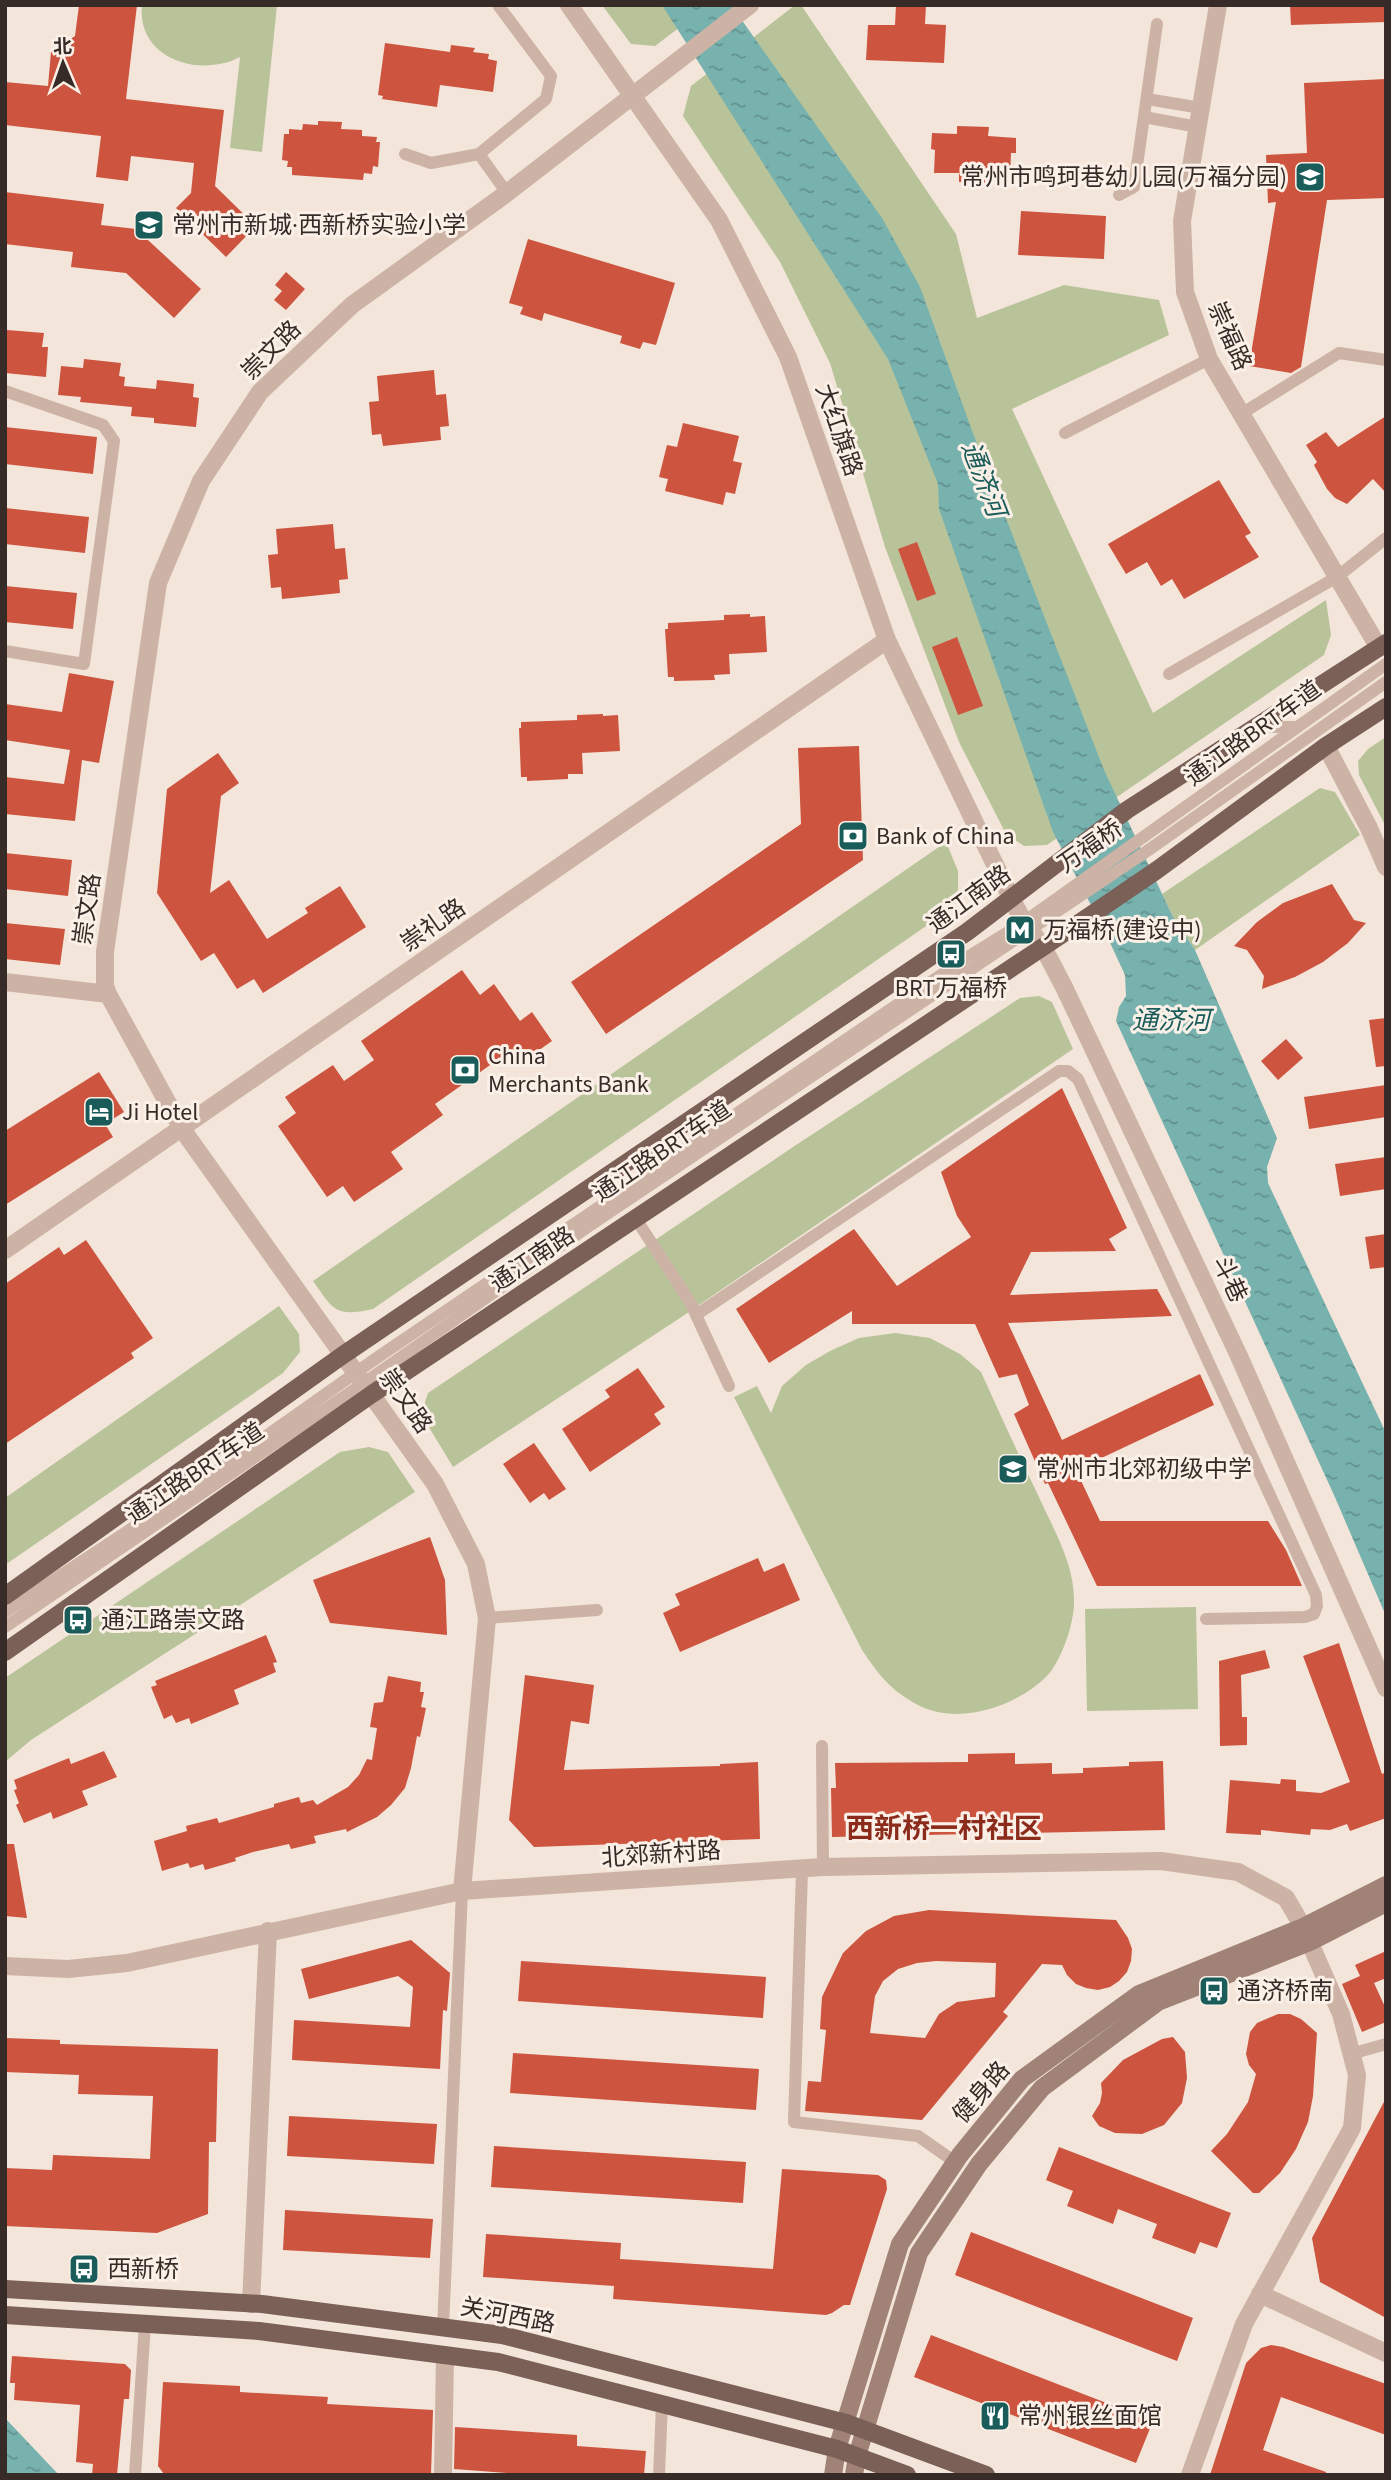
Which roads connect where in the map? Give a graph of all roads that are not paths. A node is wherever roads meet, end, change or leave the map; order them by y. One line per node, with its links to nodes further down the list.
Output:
1 (498, 5): 12 (lane)
2 (569, 5): 6 (street, 大红旗路)
3 (1217, 5): 8 (street, 崇福路)
4 (747, 7): 6 (street, 崇文路)
5 (1157, 24): 7 (lane)
6 (633, 94): 13 (street, 崇文路); 22 (street, 大红旗路)
7 (1147, 99): 8 (lane); 9 (lane)
8 (1201, 108): 10 (street, 崇福路)
9 (1144, 117): 10 (lane); 14 (lane)
10 (1198, 127): 15 (street, 崇福路)
11 (405, 154): 12 (lane)
12 (479, 154): 13 (lane)
13 (506, 192): 39 (street, 崇文路)
14 (1119, 195)
15 (1209, 359): 18 (street, 崇福路); 19 (lane)
16 (1386, 360): 18 (lane)
17 (5, 390): 23 (lane)
18 (1241, 414): 21 (street, 崇福路)
19 (1065, 433)
20 (1386, 538): 21 (lane)
21 (1337, 577): 24 (street, 崇福路); 25 (lane)
22 (887, 640): 34 (street, 大红旗路); 40 (street, 崇礼路)
23 (5, 651)
24 (1383, 652): 28 (main road); 29 (lane, 通江路BRT车道)
25 (1169, 674)
26 (1386, 681): 31 (lane, 通江路BRT车道)
27 (1386, 708): 30 (main road)
28 (1256, 727): 29 (lane); 32 (main road, 万福桥)
29 (1299, 727): 31 (lane, 通江路BRT车道)
30 (1326, 746): 33 (street); 37 (main road, 通江南路)
31 (1148, 843): 35 (lane, 万福桥)
32 (1061, 860): 34 (main road, 通江南路)
33 (1386, 867)
34 (1012, 900): 36 (street, 斗巷); 44 (main road, 通江南路)
35 (1065, 900): 36 (lane, 通江路BRT车道)
36 (1027, 926): 37 (street, 斗巷); 45 (lane, 通江路BRT车道)
37 (1043, 947): 41 (main road, 通江南路); 54 (street, 斗巷)
38 (5, 982): 39 (street)
39 (108, 994): 40 (street, 崇文路)
40 (182, 1129): 42 (street, 崇礼路); 44 (street, 崇文路)
41 (636, 1219): 43 (lane); 45 (main road, 通江南路)
42 (5, 1250)
43 (696, 1315): 46 (lane); 51 (lane)
44 (343, 1355): 45 (street, 崇文路); 47 (main road, 通江南路)
45 (364, 1383): 49 (lane, 通江路BRT车道); 50 (street, 崇文路); 52 (lane, 通江路BRT车道); 53 (main road, 通江南路)
46 (729, 1386)
47 (5, 1596)
48 (597, 1610): 50 (lane)
49 (5, 1612)
50 (488, 1618): 59 (street, 崇文路)
51 (1206, 1619)
52 (5, 1628)
53 (5, 1652)
54 (1386, 1688)
55 (822, 1746): 56 (lane)
56 (823, 1867): 57 (street, 北郊新村路); 62 (street, 北郊新村路)
57 (802, 1870): 59 (street, 北郊新村路); 66 (lane)
58 (1386, 1885): 62 (main road, 健身路)
59 (462, 1891): 61 (street, 北郊新村路); 72 (lane)
60 (1386, 1903): 62 (main road, 健身路)
61 (268, 1931): 63 (street, 北郊新村路); 69 (street)
62 (1306, 1934): 65 (street, 北郊新村路); 66 (main road, 健身路); 77 (main road, 健身路)
63 (5, 1966)
64 (1386, 2044): 65 (lane)
65 (1351, 2054): 68 (street, 北郊新村路)
66 (955, 2162): 76 (main road, 健身路)
67 (5, 2289): 69 (main road, 关河西路)
68 (1260, 2294): 73 (street); 87 (street, 北郊新村路)
69 (251, 2304): 72 (main road, 关河西路)
70 (5, 2315): 71 (main road, 关河西路)
71 (145, 2324): 74 (main road, 关河西路); 80 (lane)
72 (443, 2328): 76 (main road, 关河西路)
73 (1386, 2353)
74 (445, 2355): 75 (main road, 关河西路); 81 (street)
75 (662, 2404): 78 (main road, 关河西路); 82 (lane)
76 (846, 2423): 77 (main road, 关河西路); 78 (main road, 健身路)
77 (865, 2430): 79 (main road, 健身路); 86 (main road, 关河西路)
78 (837, 2449): 79 (main road, 关河西路); 83 (main road, 健身路)
79 (857, 2456): 84 (main road, 健身路); 85 (main road, 关河西路)
80 (135, 2475)
81 (443, 2475)
82 (659, 2475)
83 (833, 2475)
84 (854, 2475)
85 (907, 2475)
86 (986, 2475)
87 (1190, 2475)

